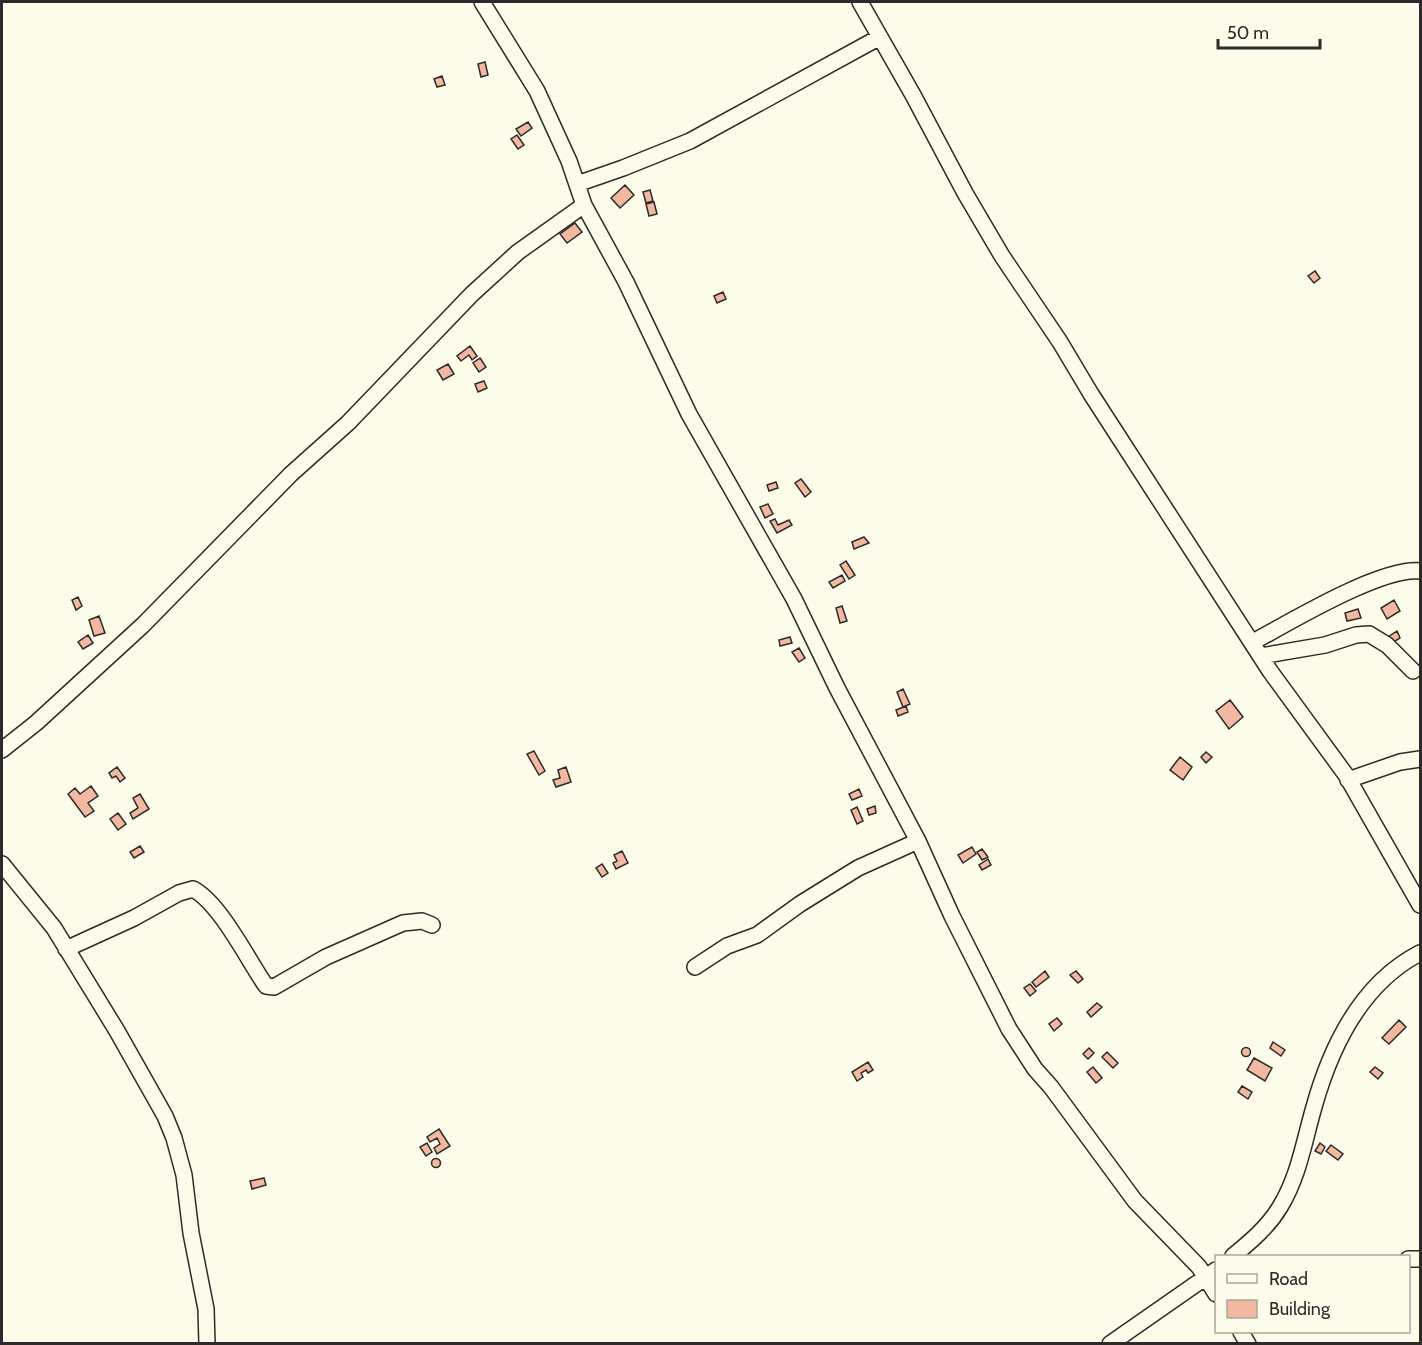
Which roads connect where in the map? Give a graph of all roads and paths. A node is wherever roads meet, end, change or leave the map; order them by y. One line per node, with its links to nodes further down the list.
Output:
1 (482, 2): 4 (street)
2 (860, 2): 3 (street)
3 (880, 38): 4 (street); 7 (street)
4 (577, 184): 5 (street)
5 (584, 205): 9 (street); 12 (street)
6 (1420, 571): 7 (street)
7 (1257, 649): 8 (street); 11 (street)
8 (1413, 671)
9 (2, 750)
10 (1420, 759): 11 (street)
11 (1348, 780): 14 (street)
12 (918, 841): 18 (street); 20 (street)
13 (2, 864): 16 (street)
14 (1420, 905)
15 (432, 925): 16 (street)
16 (66, 949): 21 (street)
17 (1420, 952): 19 (street)
18 (695, 967)
19 (1235, 1255)
20 (1214, 1272): 22 (street)
21 (207, 1344)
22 (1110, 1344)

